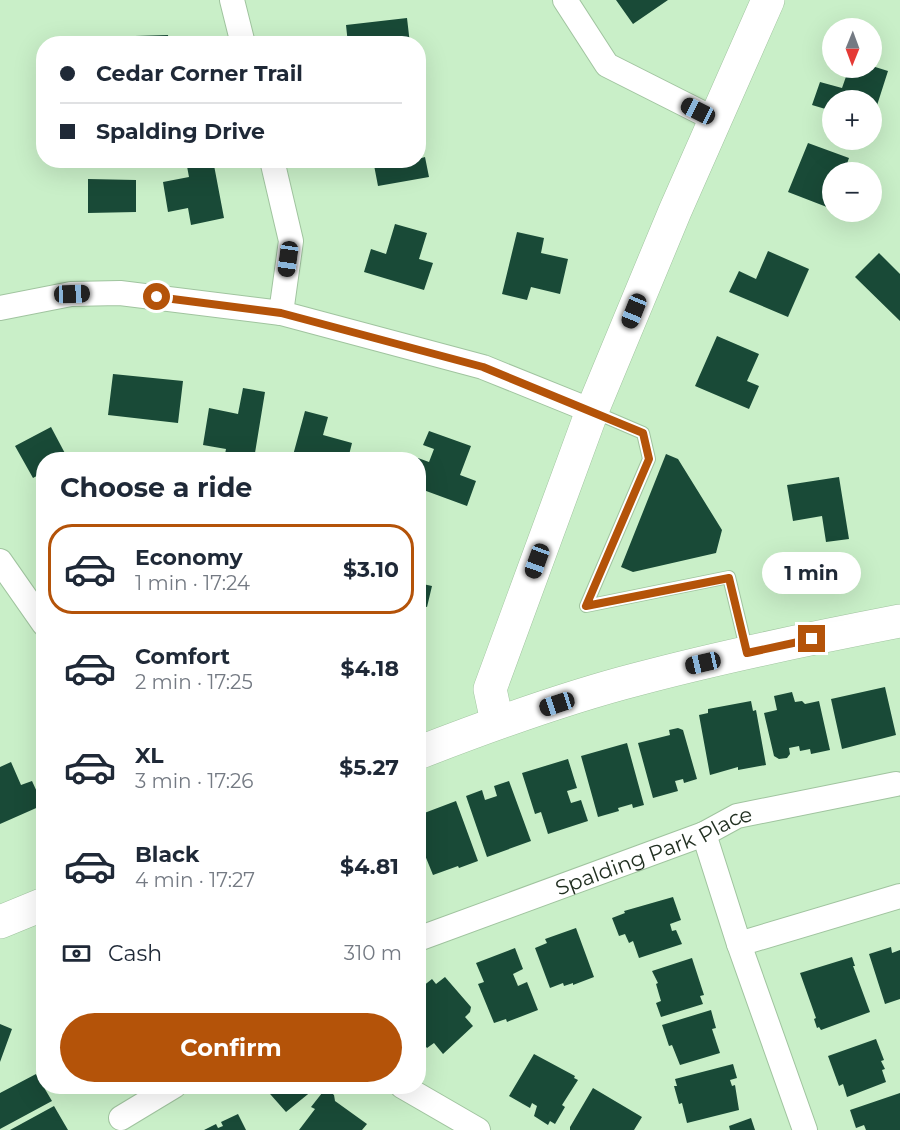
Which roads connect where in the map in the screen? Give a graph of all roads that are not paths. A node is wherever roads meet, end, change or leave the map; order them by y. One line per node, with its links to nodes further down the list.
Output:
1 (232, 0): 4 (street)
2 (565, 0): 5 (street)
3 (768, 0): 5 (street)
4 (241, 36)
5 (716, 120): 9 (street)
6 (274, 168): 8 (street)
7 (0, 308): 8 (street)
8 (281, 313): 9 (street)
9 (592, 411): 13 (lane); 14 (street)
10 (0, 561): 11 (street)
11 (36, 613)
12 (900, 621): 13 (street)
13 (747, 653): 14 (street)
14 (497, 722): 15 (street)
15 (426, 750)
16 (896, 784): 17 (street, Spalding Park Place)
17 (704, 834): 21 (street, Spalding Park Place); 22 (street)
18 (900, 896): 22 (street)
19 (36, 907): 20 (street)
20 (0, 922)
21 (426, 936)
22 (739, 944): 27 (street)
23 (161, 1094): 25 (street)
24 (416, 1094): 26 (street)
25 (121, 1118)
26 (478, 1130)
27 (805, 1130)

